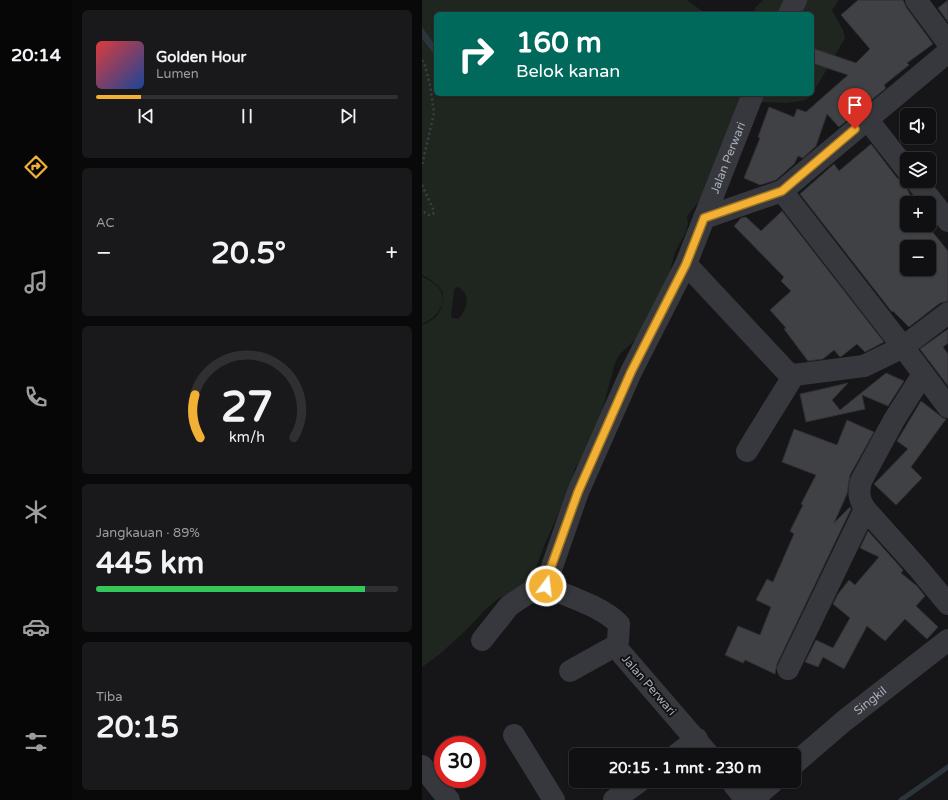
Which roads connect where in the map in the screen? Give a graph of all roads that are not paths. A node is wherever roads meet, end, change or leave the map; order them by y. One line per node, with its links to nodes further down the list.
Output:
1 (796, 0): 3 (street)
2 (916, 0): 4 (street)
3 (790, 12)
4 (948, 44)
5 (948, 52): 7 (street)
6 (752, 96): 11 (street, Jalan Perwari)
7 (867, 119): 8 (street); 10 (street)
8 (900, 161)
9 (922, 188): 12 (street)
10 (782, 191): 11 (street); 15 (street)
11 (704, 218): 13 (street, Jalan Perwari)
12 (948, 221)
13 (686, 264): 17 (street); 21 (street, Jalan Perwari)
14 (948, 313): 15 (street)
15 (903, 347): 16 (street); 17 (street)
16 (923, 374): 18 (street); 20 (street)
17 (794, 375): 19 (street)
18 (948, 407)
19 (747, 451)
20 (865, 509): 22 (street); 26 (street)
21 (546, 581): 23 (street); 25 (street, Jalan Perwari)
22 (948, 604)
23 (482, 640)
24 (948, 640): 30 (street, Singkil)
25 (615, 646): 27 (street); 29 (street, Jalan Perwari)
26 (788, 669)
27 (570, 671)
28 (514, 735): 36 (street)
29 (703, 747)
30 (801, 758)
31 (422, 766): 35 (street)
32 (630, 788): 37 (street)
33 (737, 788): 38 (street)
34 (766, 788): 39 (street)
35 (449, 800)
36 (554, 800)
37 (614, 800)
38 (746, 800)
39 (752, 800)

